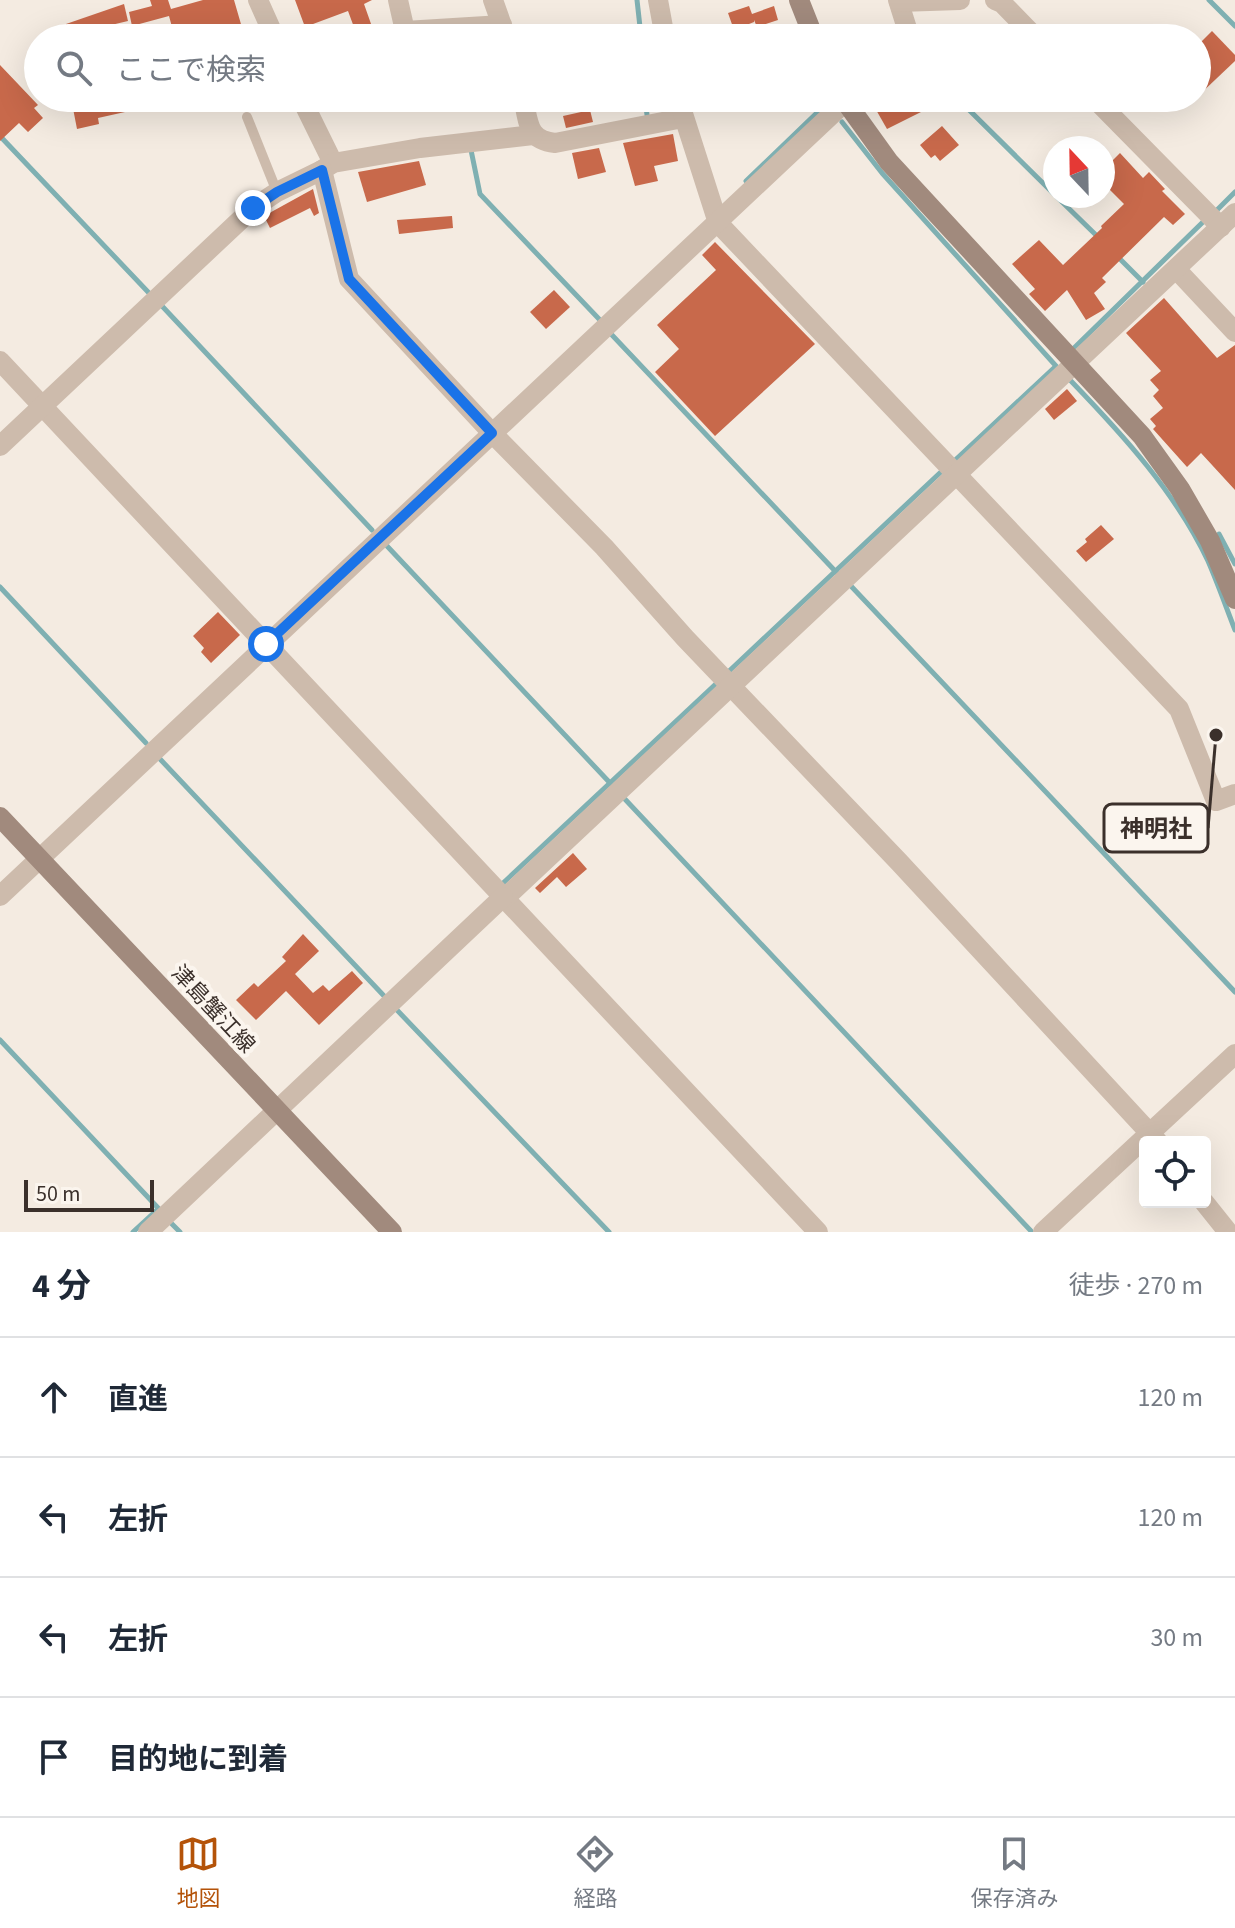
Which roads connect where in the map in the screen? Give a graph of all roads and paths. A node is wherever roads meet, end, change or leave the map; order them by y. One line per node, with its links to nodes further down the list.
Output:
1 (258, 0): 9 (street)
2 (398, 0): 10 (street)
3 (493, 0): 11 (street)
4 (658, 0): 12 (street)
5 (799, 0): 13 (street)
6 (960, 0): 8 (street)
7 (995, 0): 15 (street)
8 (898, 1): 14 (street)
9 (269, 24)
10 (403, 24)
11 (502, 24)
12 (662, 24)
13 (808, 24)
14 (905, 24)
15 (1022, 24)
16 (306, 112): 25 (street)
17 (527, 112): 24 (street)
18 (666, 112): 24 (street)
19 (682, 112): 28 (street)
20 (836, 112): 28 (street)
21 (858, 112): 32 (street)
22 (1109, 112): 27 (street)
23 (247, 117): 26 (lane)
24 (533, 135): 25 (street)
25 (328, 167): 26 (street); 34 (street)
26 (277, 192): 33 (street)
27 (1219, 218): 29 (street)
28 (718, 223): 34 (street); 36 (street)
29 (1176, 269): 30 (street); 32 (street)
30 (1235, 332)
31 (0, 361): 33 (street)
32 (1074, 364): 36 (street); 37 (street)
33 (42, 406): 35 (street); 38 (street)
34 (492, 433): 38 (street); 39 (street)
35 (0, 446)
36 (950, 468): 39 (street); 40 (street)
37 (1234, 594)
38 (266, 644): 42 (street); 43 (street)
39 (724, 680): 43 (street); 47 (street)
40 (1235, 794)
41 (0, 817): 42 (street, 津島蟹江線)
42 (39, 859): 44 (street); 46 (street, 津島蟹江線)
43 (501, 894): 46 (street); 53 (street)
44 (0, 896)
45 (1235, 1054): 48 (street)
46 (276, 1111): 51 (street); 52 (street, 津島蟹江線)
47 (1153, 1136)
48 (1155, 1136)
49 (1139, 1150): 54 (street)
50 (1209, 1208): 55 (street)
51 (148, 1232)
52 (392, 1232)
53 (818, 1232)
54 (1043, 1232)
55 (1228, 1232)

